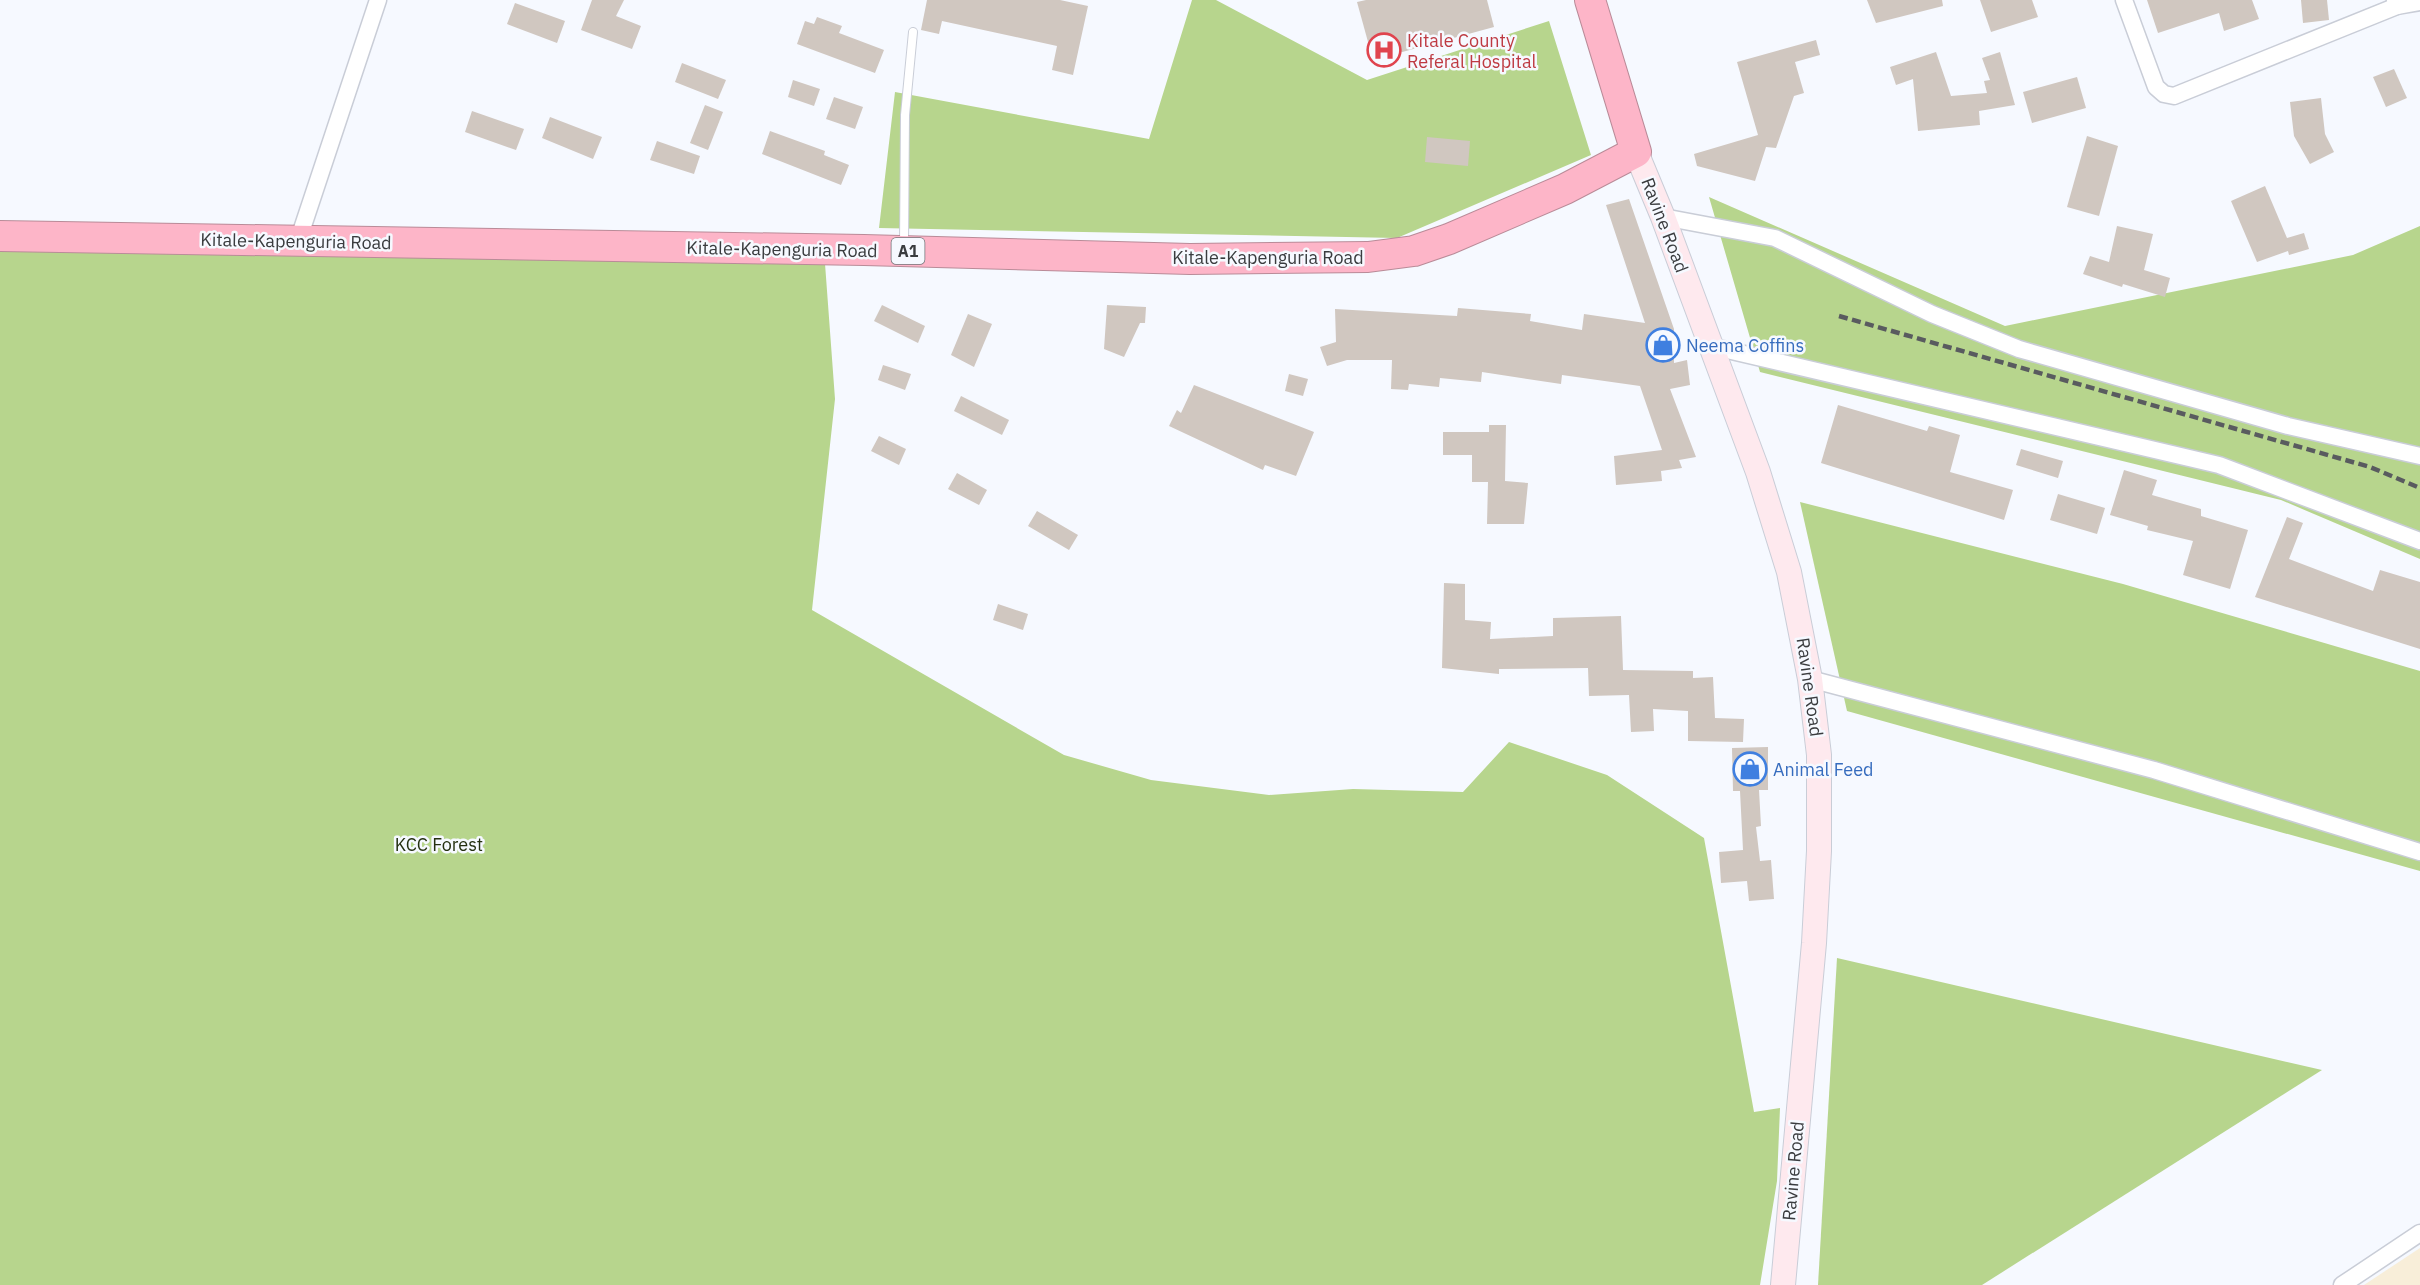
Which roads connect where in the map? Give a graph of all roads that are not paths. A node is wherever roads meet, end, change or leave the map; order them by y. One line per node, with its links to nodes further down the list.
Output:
1 (378, 0): 10 (street)
2 (1590, 0): 7 (highway)
3 (2124, 0): 5 (street)
4 (2420, 2): 5 (street)
5 (2396, 3)
6 (913, 32): 11 (lane)
7 (1636, 152): 8 (street, Ravine Road); 11 (highway, Kitale-Kapenguria Road / A1)
8 (1663, 217): 12 (street, Ravine Road); 13 (street)
9 (0, 236): 10 (highway, Kitale-Kapenguria Road / A1)
10 (298, 241): 11 (highway, Kitale-Kapenguria Road / A1)
11 (903, 251)
12 (1710, 346): 14 (street); 15 (street, Ravine Road)
13 (2420, 456)
14 (2420, 541)
15 (1810, 680): 16 (street); 18 (street, Ravine Road)
16 (2420, 852)
17 (2420, 1233): 19 (street)
18 (1783, 1285)
19 (2342, 1285)

